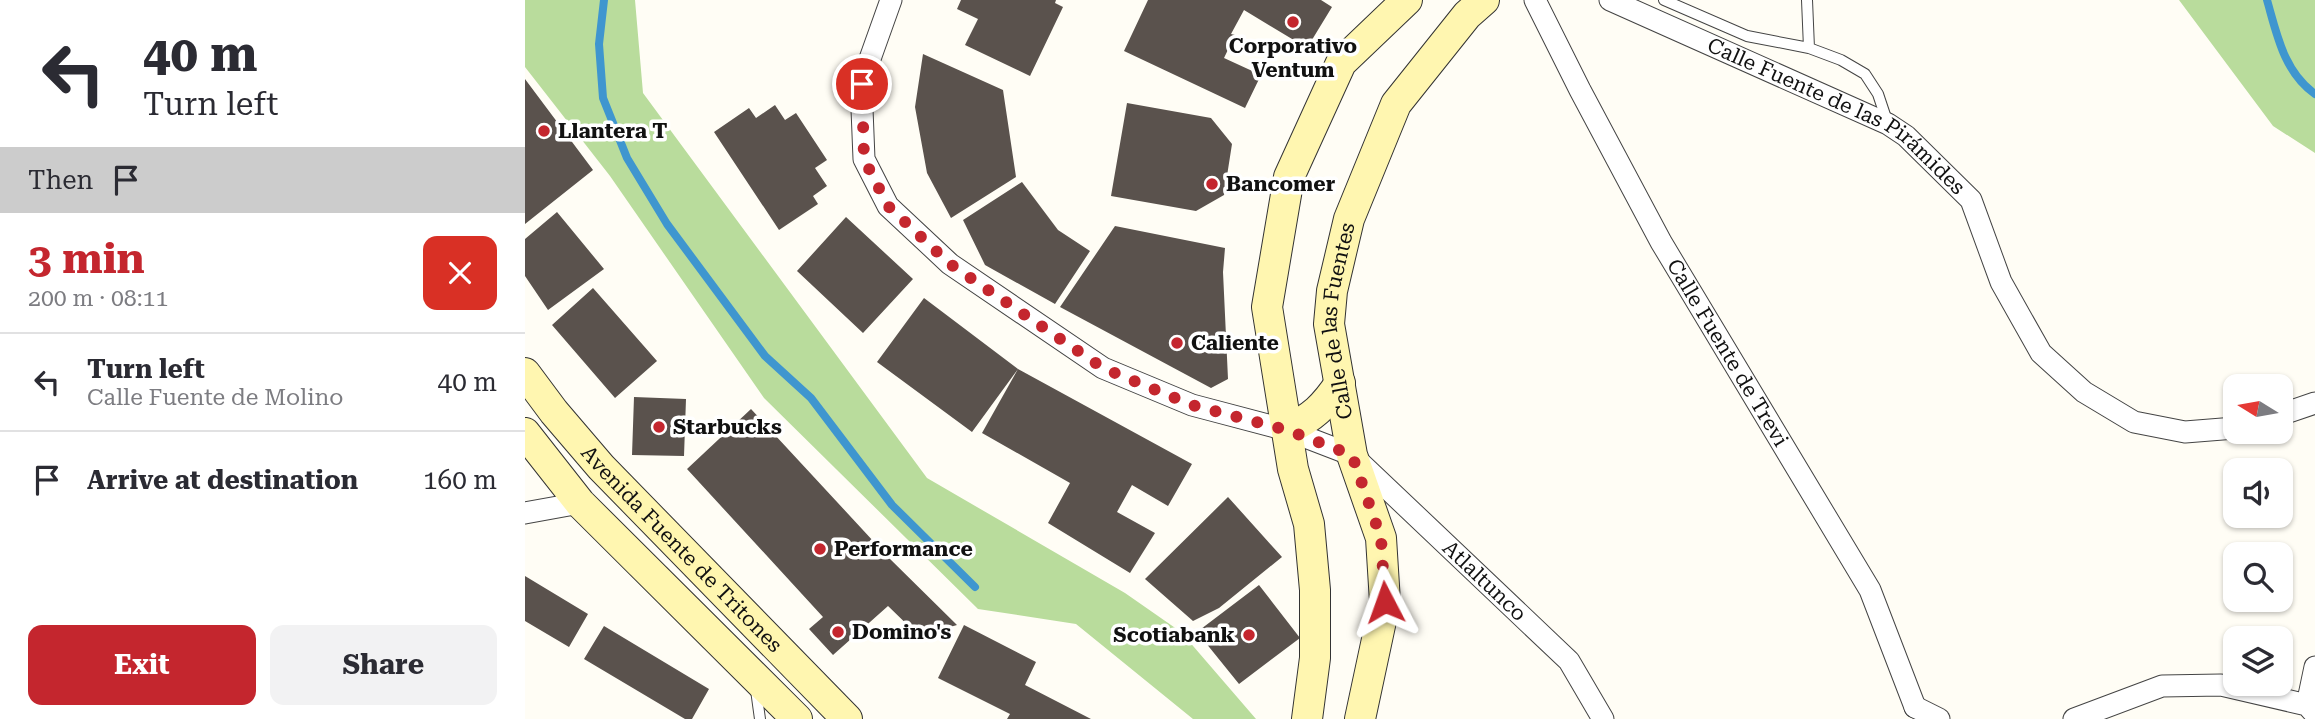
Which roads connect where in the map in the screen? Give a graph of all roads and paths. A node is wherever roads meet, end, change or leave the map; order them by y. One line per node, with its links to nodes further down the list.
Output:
1 (891, 0): 15 (street)
2 (1407, 0): 15 (main road)
3 (1484, 0): 11 (main road, Calle de las Fuentes)
4 (1535, 0): 23 (street, Calle Fuente de Trevi)
5 (1609, 0): 9 (street, Calle Fuente de las Pirámides)
6 (1664, 0): 8 (lane)
7 (1807, 0): 8 (lane)
8 (1809, 48): 9 (lane)
9 (1888, 124): 14 (street, Calle Fuente de las Pirámides)
10 (525, 373): 26 (main road, Avenida Fuente de Tritones)
11 (1340, 383): 15 (main road); 17 (main road, Calle de las Fuentes)
12 (2315, 403): 13 (street)
13 (2293, 411)
14 (2223, 429)
15 (1287, 430): 17 (street); 27 (main road)
16 (525, 433): 18 (main road, Avenida Fuente de Tritones)
17 (1352, 455): 28 (main road, Calle de las Fuentes); 29 (street, Atlaltunco)
18 (580, 503): 19 (street); 21 (main road, Avenida Fuente de Tritones)
19 (525, 513)
20 (2315, 667): 22 (street)
21 (752, 674): 24 (lane); 25 (main road, Avenida Fuente de Tritones)
22 (2311, 710): 31 (street)
23 (1914, 713): 30 (street)
24 (760, 719)
25 (797, 719)
26 (847, 719)
27 (1307, 719)
28 (1360, 719)
29 (1603, 719)
30 (1939, 719)
31 (2074, 719)

